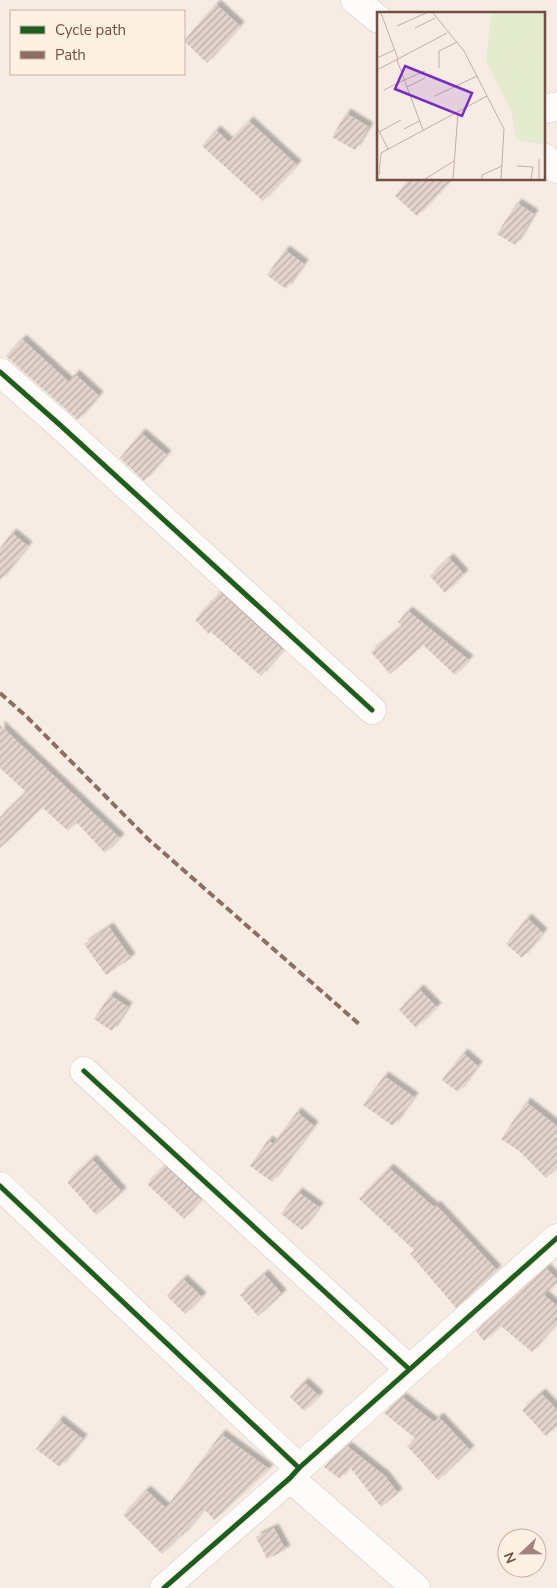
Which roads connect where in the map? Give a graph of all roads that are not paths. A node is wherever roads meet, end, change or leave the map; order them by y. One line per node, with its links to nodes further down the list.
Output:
1 (355, 0): 2 (street)
2 (377, 18)
3 (557, 106): 4 (street)
4 (544, 110)
5 (544, 158): 6 (street)
6 (557, 168)
7 (0, 372): 8 (street)
8 (372, 710)
9 (84, 1071): 12 (street)
10 (0, 1186): 13 (street)
11 (557, 1238): 12 (street)
12 (409, 1369): 13 (street)
13 (294, 1473): 14 (street); 15 (street)
14 (164, 1588)
15 (416, 1588)

